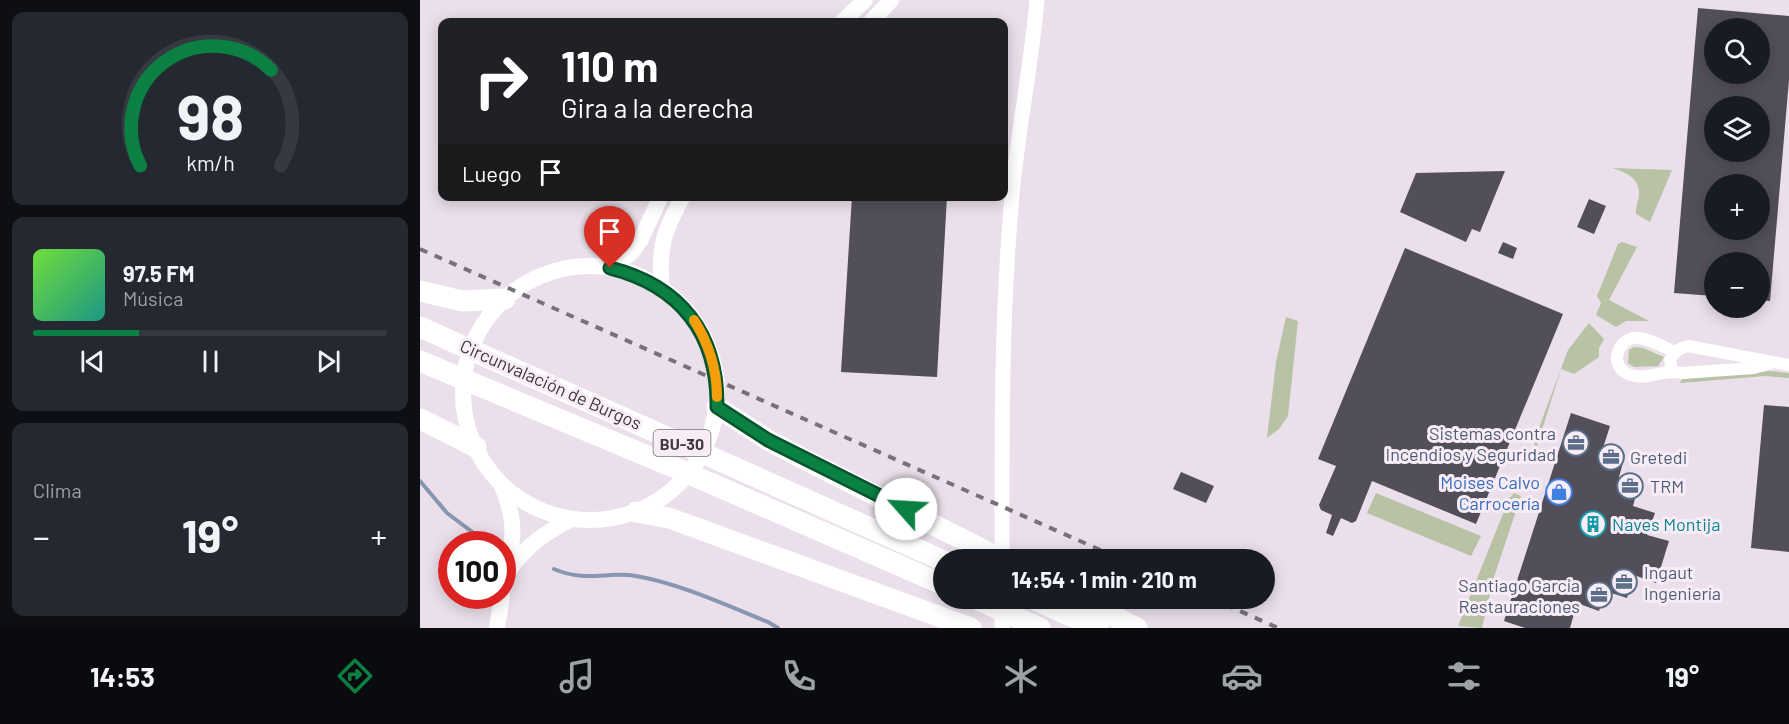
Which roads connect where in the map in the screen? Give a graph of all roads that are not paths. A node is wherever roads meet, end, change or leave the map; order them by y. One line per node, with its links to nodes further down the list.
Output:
1 (864, 0): 4 (main road)
2 (891, 0): 5 (main road)
3 (1037, 0): 26 (street)
4 (846, 18)
5 (875, 18)
6 (659, 201): 8 (main road)
7 (681, 201): 9 (main road)
8 (610, 268): 9 (main road); 11 (main road)
9 (662, 290): 18 (main road)
10 (420, 291): 11 (highway)
11 (505, 299): 20 (main road)
12 (420, 327): 27 (highway, Circunvalación de Burgos / BU-30)
13 (1674, 352): 15 (street); 17 (street); 17 (street)
14 (420, 361): 29 (highway, Circunvalación de Burgos / BU-30)
15 (1771, 363): 16 (street); 17 (street)
16 (1789, 365)
17 (1672, 370)
18 (717, 401): 22 (main road); 25 (highway)
19 (420, 419): 20 (highway)
20 (476, 447): 21 (main road)
21 (501, 483): 23 (main road); 24 (main road)
22 (636, 512): 23 (main road); 36 (highway)
23 (572, 519): 28 (main road)
24 (514, 531)
25 (980, 549)
26 (1002, 549)
27 (933, 556)
28 (516, 563)
29 (933, 580)
30 (500, 609): 35 (main road)
31 (998, 609): 38 (highway)
32 (1002, 609): 37 (street)
33 (1055, 609): 39 (highway)
34 (1100, 609): 40 (highway)
35 (496, 628)
36 (971, 628)
37 (1002, 628)
38 (1040, 628)
39 (1098, 628)
40 (1137, 628)

